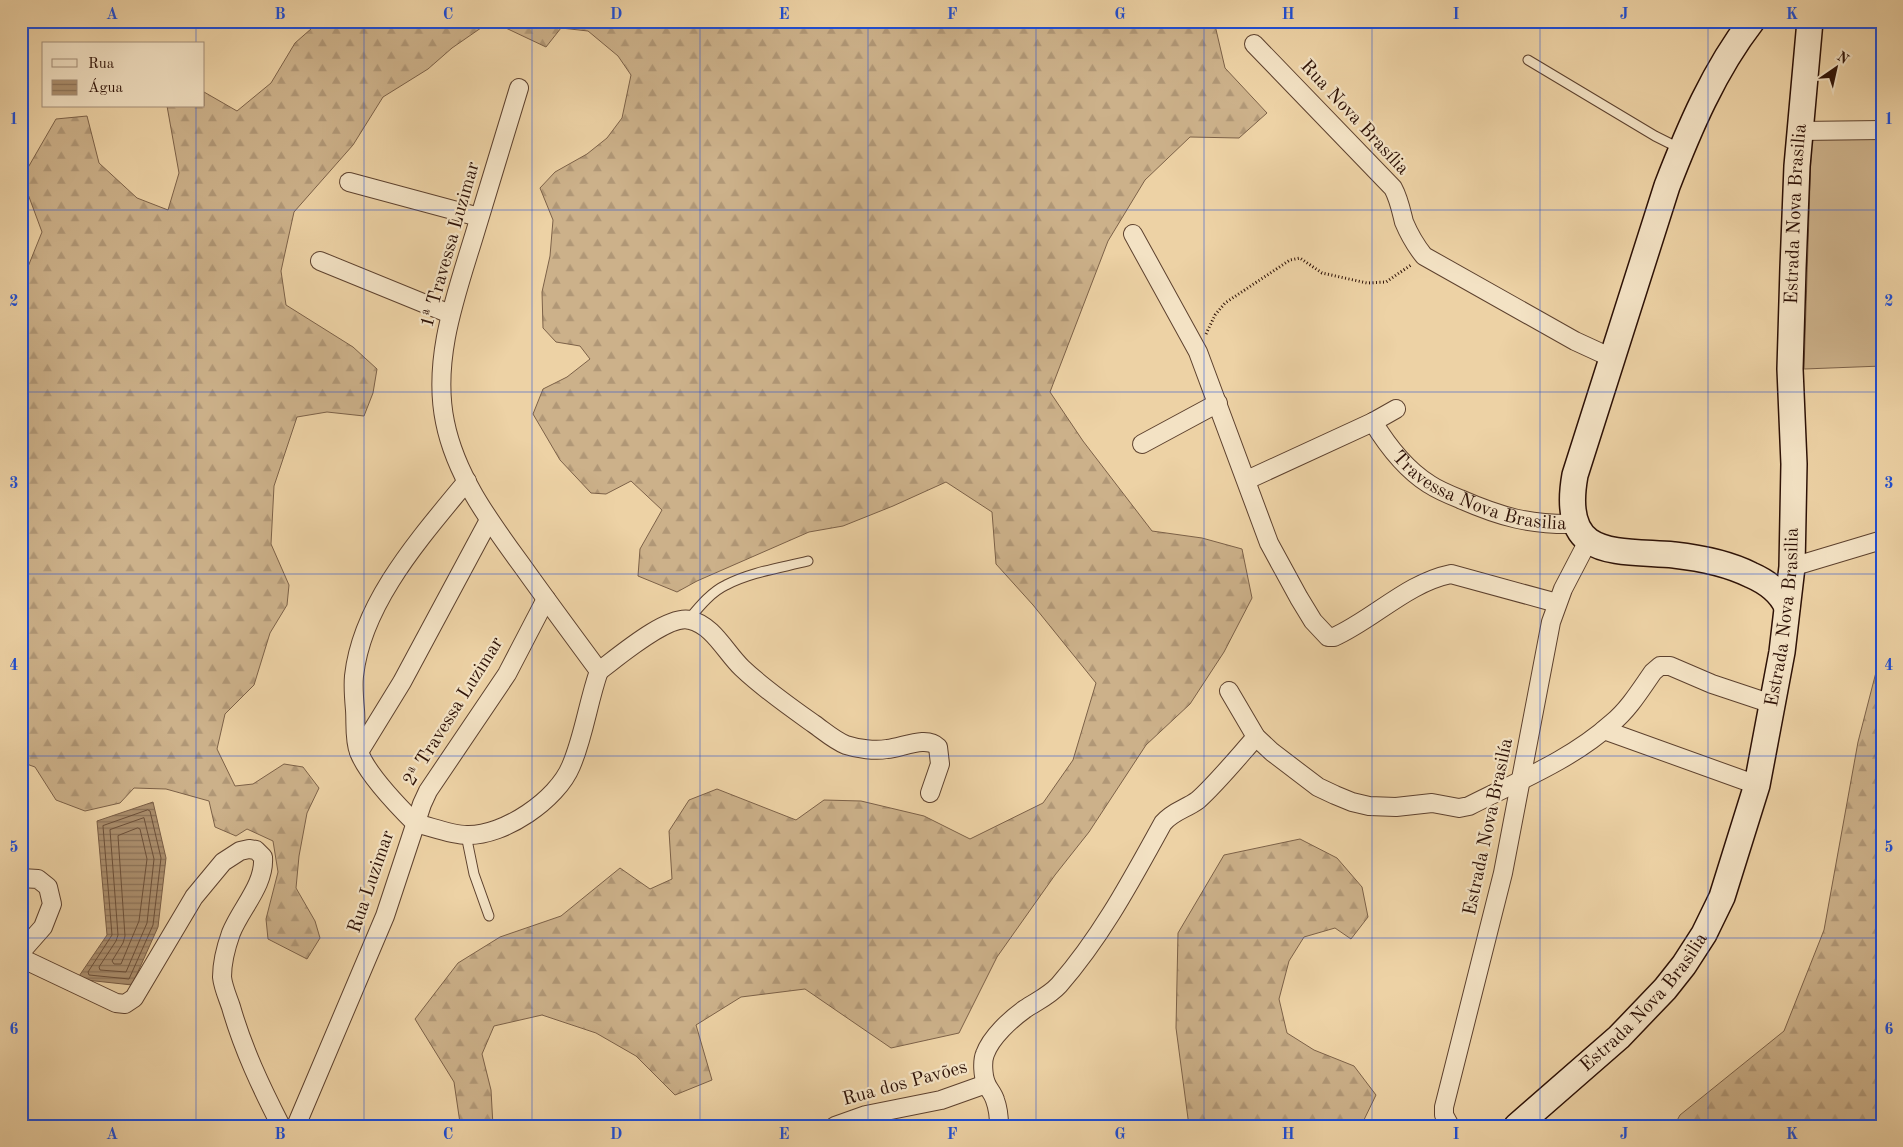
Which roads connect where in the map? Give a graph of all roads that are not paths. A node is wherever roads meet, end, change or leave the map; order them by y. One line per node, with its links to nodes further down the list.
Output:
1 (1752, 21): 8 (street)
2 (1810, 22): 7 (street, Estrada Nova Brasilia)
3 (1254, 44): 14 (street, Rua Nova Brasília)
4 (1528, 60): 8 (lane)
5 (519, 88): 10 (street, 1ª Travessa Luzimar)
6 (1882, 130): 7 (street)
7 (1799, 131): 25 (street, Estrada Nova Brasilia)
8 (1682, 149): 14 (street)
9 (349, 182): 10 (street)
10 (479, 217): 13 (street, 1ª Travessa Luzimar)
11 (1133, 234): 15 (street)
12 (320, 261): 13 (street)
13 (450, 314): 20 (street, 1ª Travessa Luzimar)
14 (1612, 358): 22 (street)
15 (1218, 404): 18 (street); 19 (street)
16 (1396, 409): 17 (street)
17 (1373, 422): 19 (street); 22 (street, Travessa Nova Brasilia)
18 (1142, 444)
19 (1247, 480): 27 (street)
20 (467, 481): 21 (street, 1ª Travessa Luzimar); 35 (street, Rua Luzimar)
21 (489, 520): 26 (street, 1ª Travessa Luzimar); 35 (street)
22 (1582, 533): 27 (street, Estrada Nova Brasilía); 28 (street, Travessa Nova Brasilia)
23 (1882, 540): 25 (street)
24 (808, 561): 29 (lane)
25 (1792, 567): 28 (street, Estrada Nova Brasilia)
26 (546, 599): 30 (street, 1ª Travessa Luzimar); 39 (street, 2ª Travessa Luzimar)
27 (1557, 603): 36 (street, Estrada Nova Brasilía)
28 (1787, 607): 32 (street, Estrada Nova Brasilia)
29 (688, 619): 30 (street); 38 (street)
30 (600, 671): 40 (street)
31 (1229, 691): 34 (street)
32 (1772, 704): 33 (street); 37 (street, Estrada Nova Brasilia)
33 (1604, 730): 36 (street); 37 (street)
34 (1256, 736): 36 (street); 45 (street)
35 (359, 752): 39 (street, Rua Luzimar)
36 (1522, 780): 51 (street, Estrada Nova Brasilía)
37 (1757, 785): 52 (street, Estrada Nova Brasilia)
38 (930, 793)
39 (415, 823): 40 (street); 48 (street, Rua Luzimar)
40 (466, 835): 42 (lane)
41 (21, 878): 43 (street)
42 (489, 916)
43 (21, 952)
44 (21, 958): 47 (street)
45 (986, 1084): 46 (street, Rua dos Pavões); 50 (street)
46 (867, 1120): 49 (street, Rua dos Pavões)
47 (281, 1126)
48 (296, 1126)
49 (835, 1126)
50 (1000, 1126)
51 (1450, 1126)
52 (1517, 1126)

